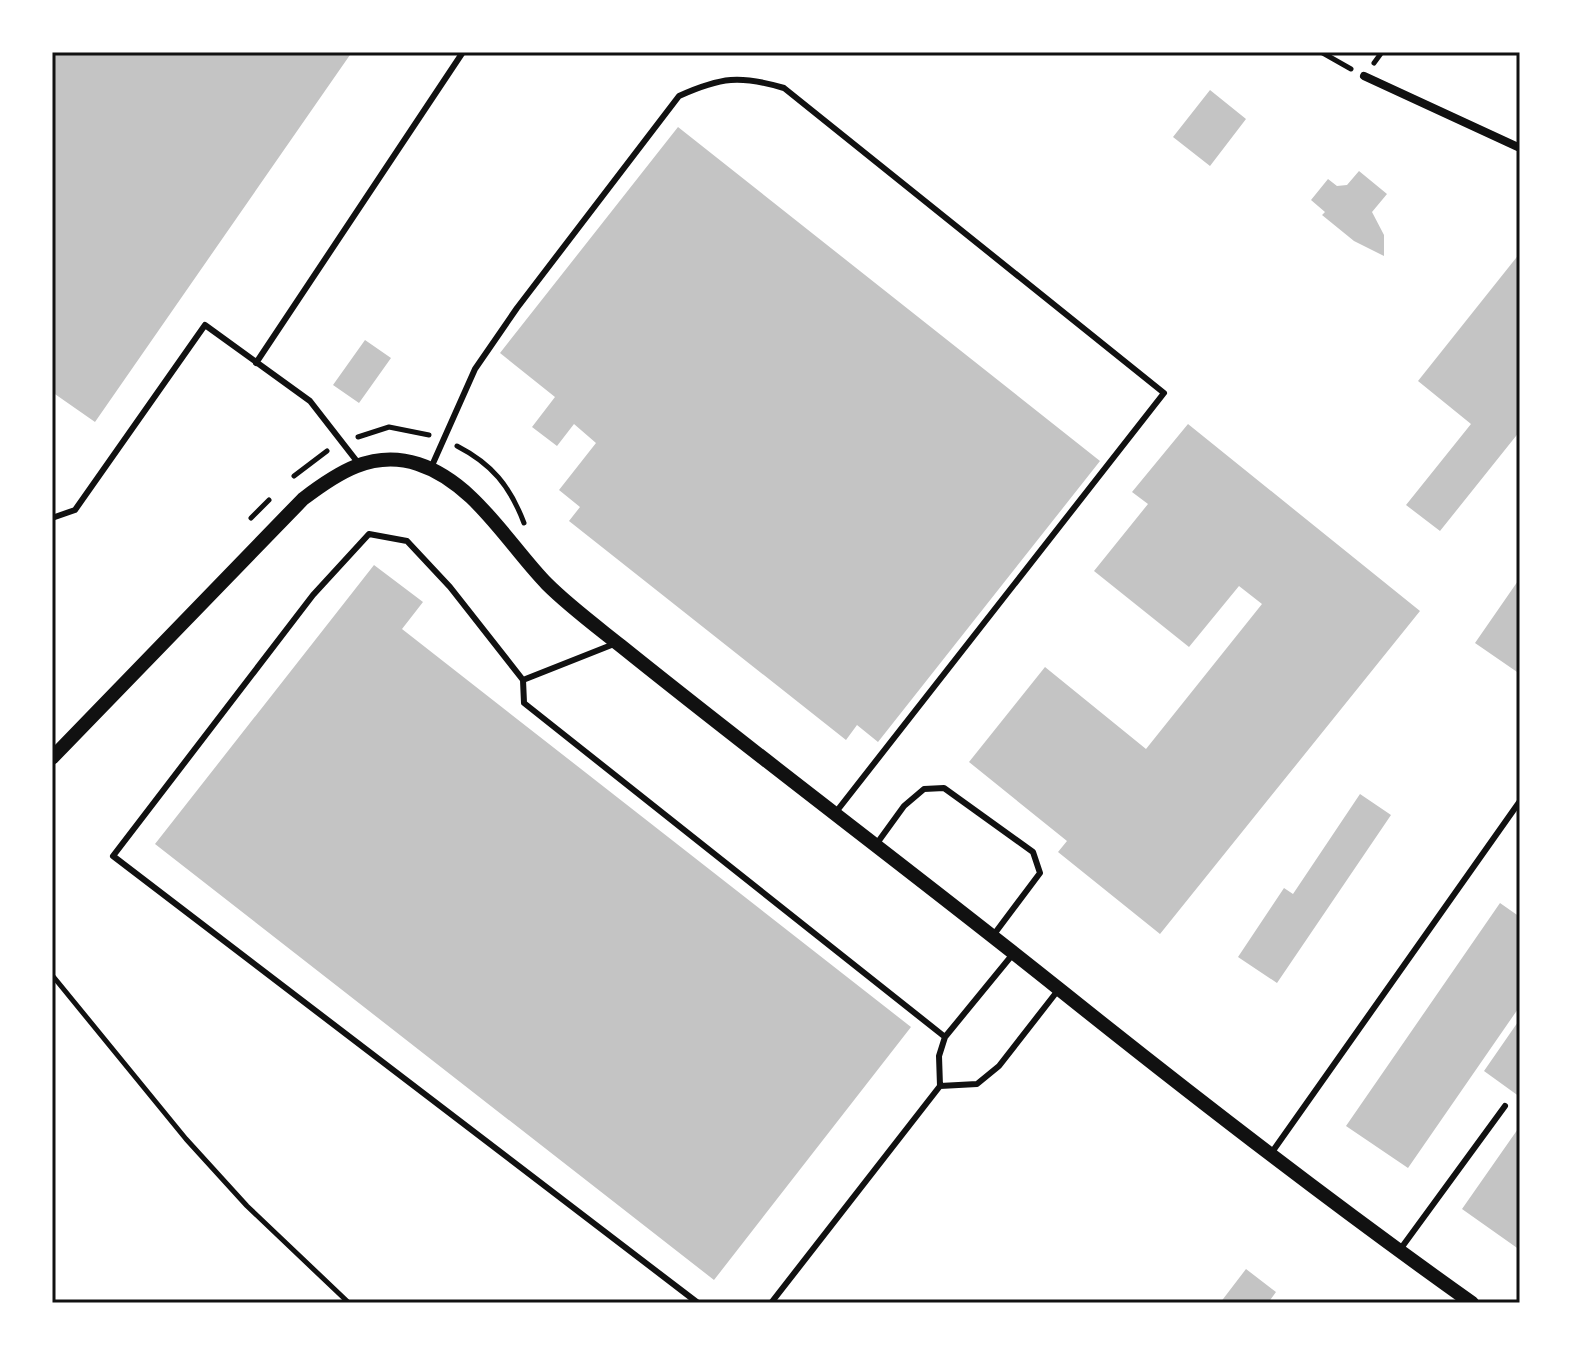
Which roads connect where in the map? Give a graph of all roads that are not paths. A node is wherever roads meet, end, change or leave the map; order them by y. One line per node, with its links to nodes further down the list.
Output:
1 (463, 52): 4 (lane)
2 (1364, 76): 3 (street)
3 (1520, 148)
4 (256, 363): 5 (lane); 7 (lane)
5 (359, 464): 6 (street); 10 (street)
6 (430, 470): 8 (street); 12 (lane)
7 (52, 518)
8 (617, 643): 9 (lane); 12 (street)
9 (523, 680): 17 (lane); 22 (lane)
10 (52, 758)
11 (1520, 801): 20 (lane)
12 (834, 815): 13 (street)
13 (875, 846): 14 (street); 14 (lane)
14 (992, 937): 15 (street)
15 (1013, 954): 16 (street); 17 (lane)
16 (1059, 989): 18 (lane); 20 (street)
17 (945, 1037): 18 (lane)
18 (940, 1086): 23 (lane)
19 (1505, 1106): 21 (lane)
20 (1270, 1155): 21 (street)
21 (1399, 1251): 24 (street)
22 (698, 1303)
23 (771, 1303)
24 (1472, 1303)

